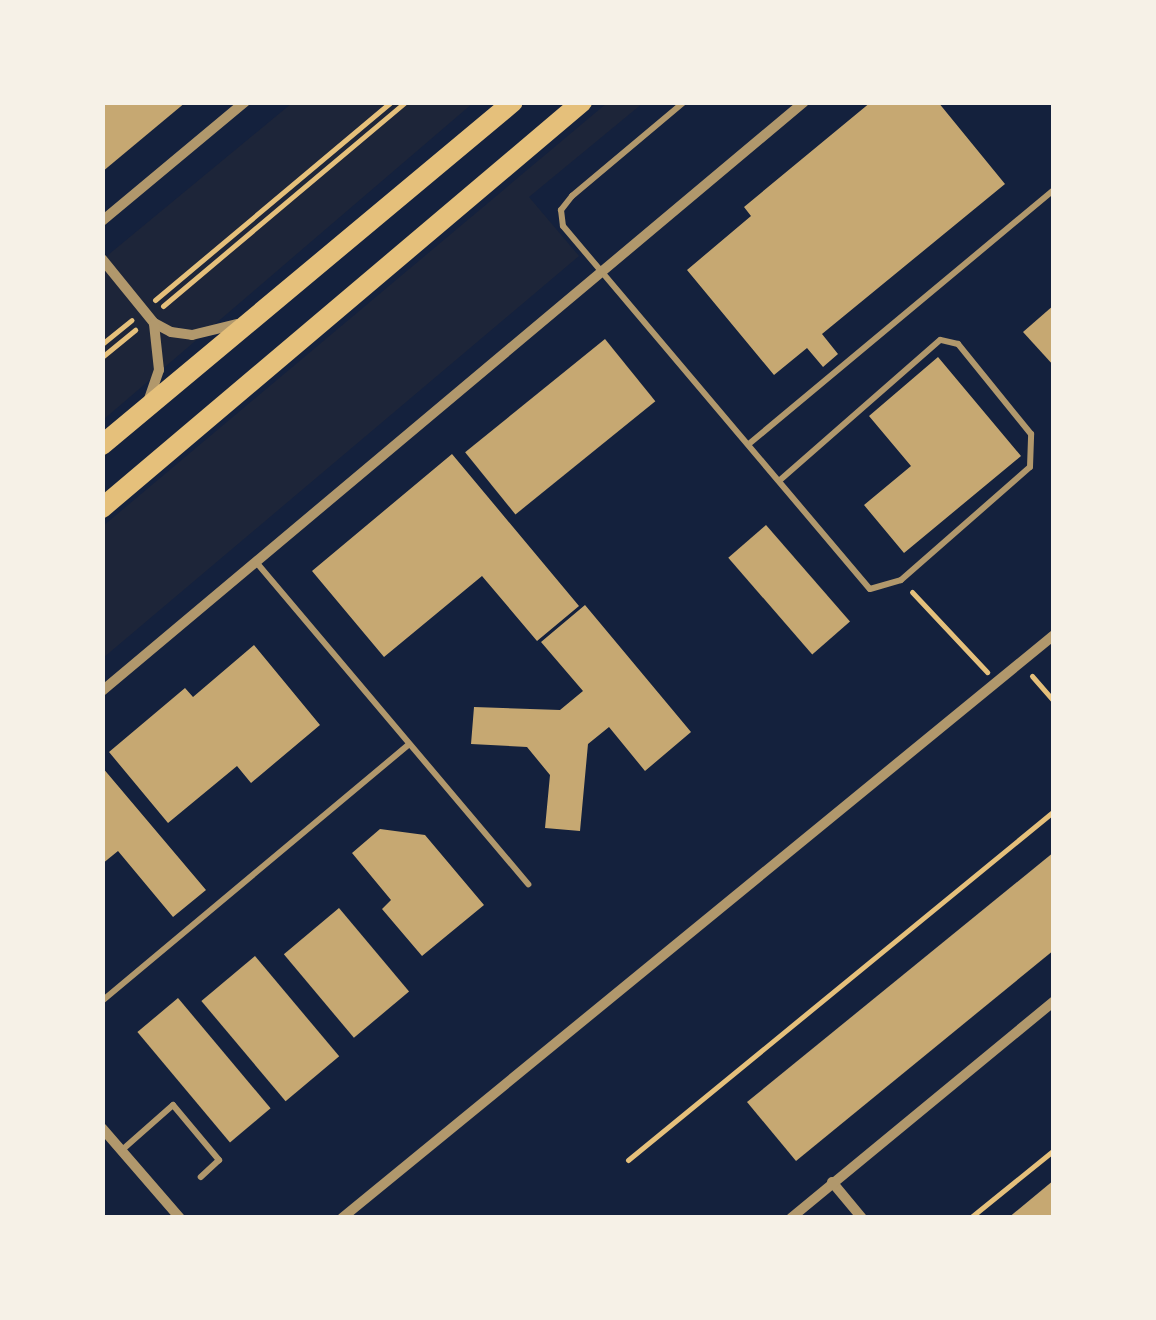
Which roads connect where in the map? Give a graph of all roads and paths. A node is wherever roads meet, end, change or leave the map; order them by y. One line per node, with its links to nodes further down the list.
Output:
1 (245, 102): 9 (street)
2 (390, 102): 12 (path)
3 (406, 102): 12 (path)
4 (512, 102): 13 (main road)
5 (582, 102): 20 (main road)
6 (684, 102): 11 (lane)
7 (804, 102): 11 (street)
8 (1054, 190): 17 (lane)
9 (102, 221)
10 (102, 259): 12 (street)
11 (601, 272): 17 (lane); 21 (street)
12 (149, 317): 13 (street); 14 (path); 15 (path); 16 (street)
13 (254, 319): 16 (main road)
14 (102, 344)
15 (102, 357)
16 (146, 409): 18 (main road)
17 (750, 444): 19 (lane)
18 (102, 445)
19 (781, 479): 22 (lane); 22 (lane)
20 (102, 508)
21 (256, 562): 26 (street); 28 (lane)
22 (901, 580): 25 (path)
23 (1054, 635): 24 (street)
24 (1020, 662): 25 (street); 27 (path)
25 (996, 682): 40 (street)
26 (102, 690)
27 (1054, 701)
28 (409, 744): 30 (lane); 31 (lane)
29 (1054, 811): 36 (path)
30 (528, 884)
31 (102, 1001)
32 (1054, 1001): 38 (street)
33 (102, 1128): 35 (street)
34 (1054, 1150): 43 (path)
35 (122, 1151): 37 (lane); 39 (street)
36 (628, 1160)
37 (201, 1177)
38 (832, 1182): 41 (street); 42 (street)
39 (180, 1218)
40 (342, 1218)
41 (791, 1218)
42 (862, 1218)
43 (970, 1218)

